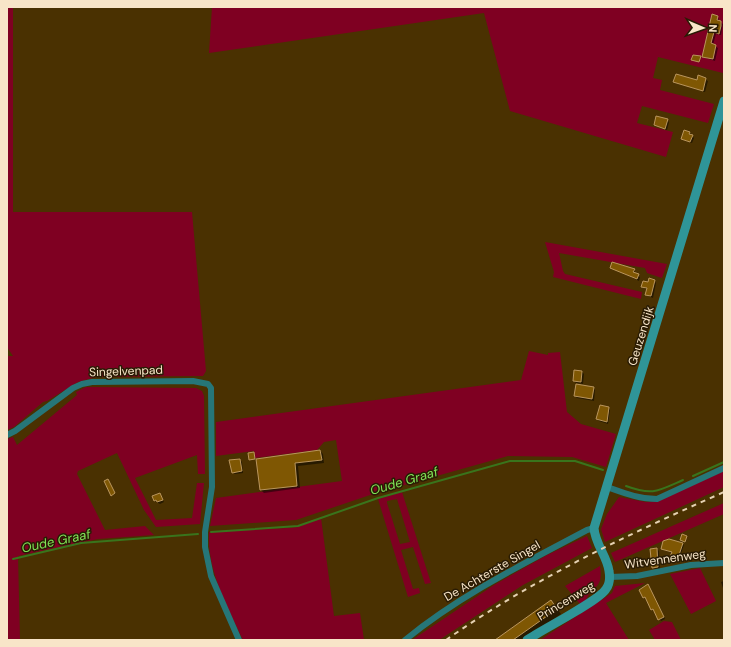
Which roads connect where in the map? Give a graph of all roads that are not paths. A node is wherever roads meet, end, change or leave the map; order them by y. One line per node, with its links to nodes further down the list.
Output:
1 (724, 100): 4 (main road, Geuzendijk)
2 (7, 435): 8 (street, Singelvenpad)
3 (724, 468): 4 (street)
4 (607, 487): 5 (main road, Geuzendijk)
5 (594, 528): 7 (main road); 9 (street, De Achterste Singel)
6 (724, 563): 7 (street, Witvennenweg)
7 (610, 577): 10 (main road, Princenweg)
8 (239, 640)
9 (405, 640)
10 (527, 640)

